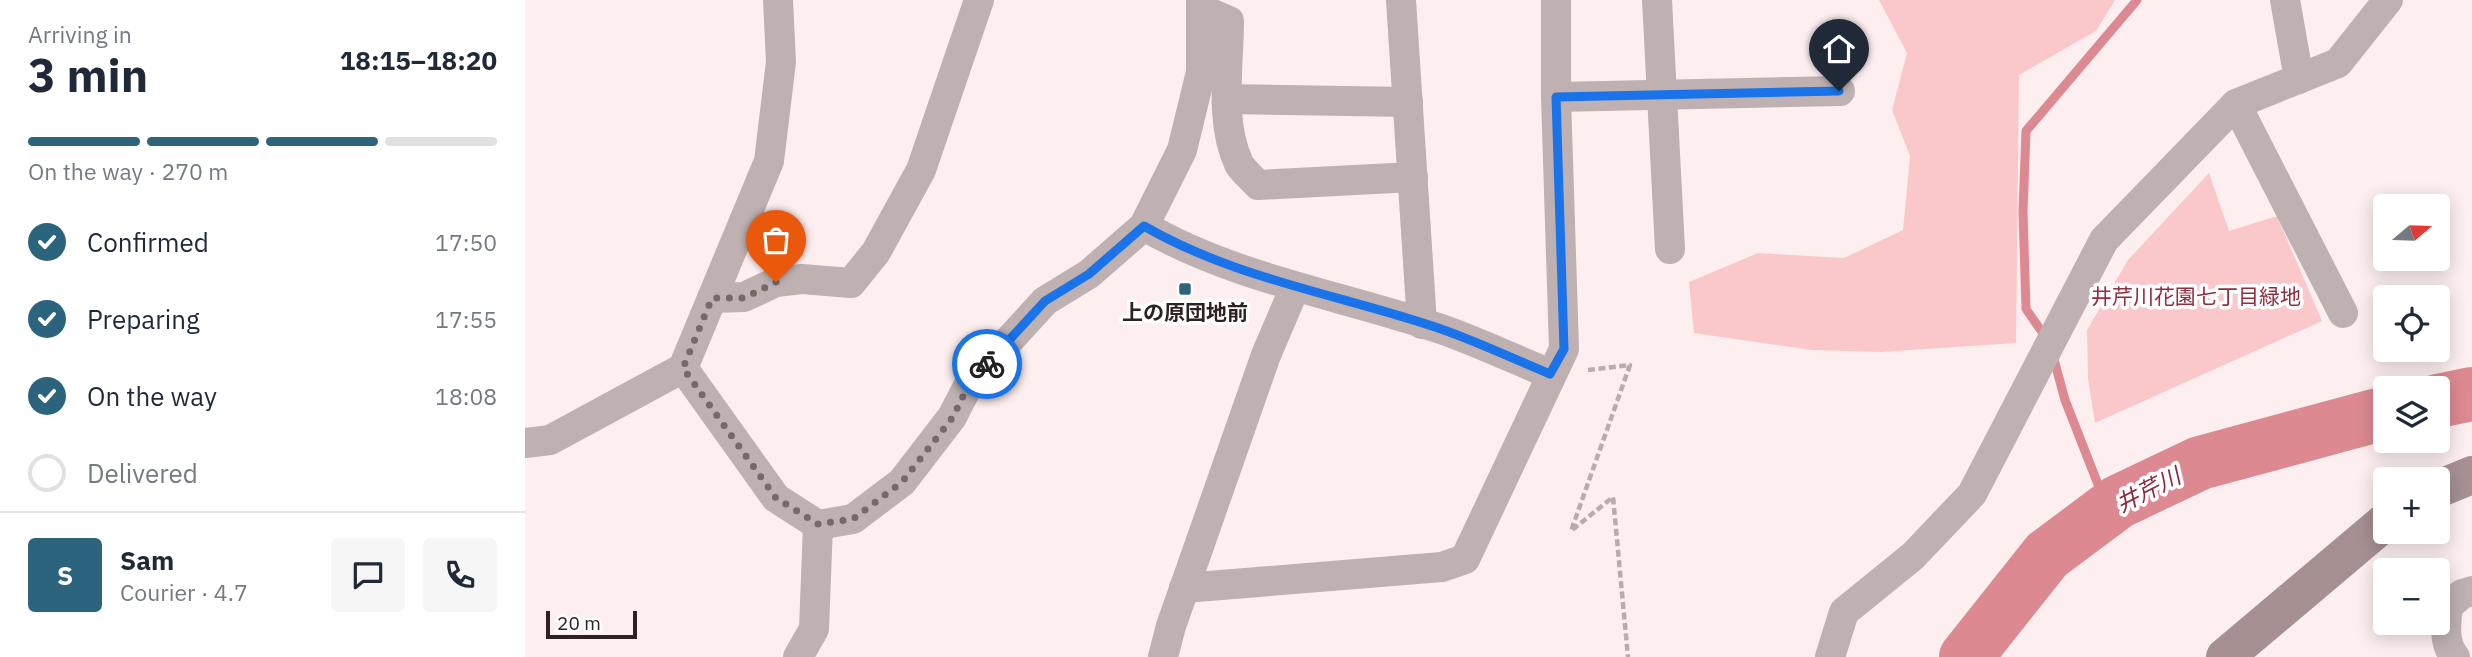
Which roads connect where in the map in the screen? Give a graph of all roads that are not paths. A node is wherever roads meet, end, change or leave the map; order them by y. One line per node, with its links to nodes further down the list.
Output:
1 (778, 0): 20 (street)
2 (979, 0): 20 (street)
3 (1401, 0): 14 (street)
4 (1556, 0): 12 (street)
5 (1657, 0): 11 (street)
6 (2285, 0): 9 (street)
7 (2388, 0): 9 (street)
8 (1201, 5): 13 (street); 17 (street)
9 (2299, 79): 15 (street)
10 (1839, 91): 11 (street)
11 (1660, 95): 12 (street); 18 (street)
12 (1556, 97): 24 (street)
13 (1227, 99): 14 (street); 16 (street)
14 (1408, 102): 16 (street)
15 (2236, 104): 21 (street); 34 (street)
16 (1413, 177): 22 (street)
17 (1144, 226): 19 (street); 28 (street)
18 (1670, 249)
19 (1296, 287): 22 (street); 30 (street)
20 (712, 298): 23 (street)
21 (2343, 313)
22 (1422, 324): 24 (street)
23 (683, 368): 25 (street); 28 (street)
24 (1550, 374): 30 (street)
25 (525, 443)
26 (2472, 475): 27 (main road)
27 (2450, 484)
28 (818, 524): 32 (street)
29 (2373, 532): 35 (main road)
30 (1184, 588): 33 (street)
31 (2472, 592): 36 (street)
32 (798, 657)
33 (1163, 657)
34 (1831, 657)
35 (2225, 657)
36 (2455, 657)

